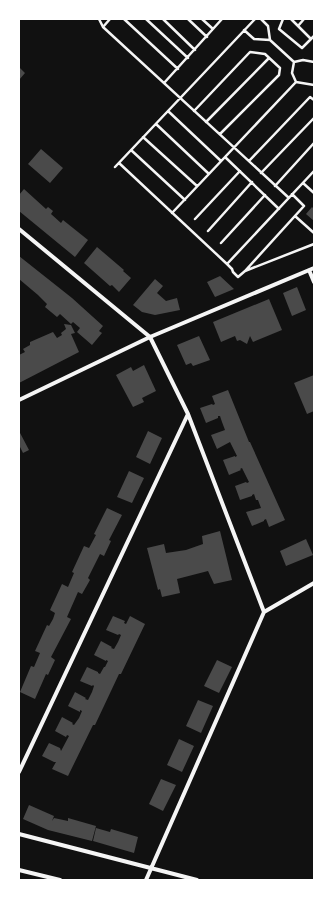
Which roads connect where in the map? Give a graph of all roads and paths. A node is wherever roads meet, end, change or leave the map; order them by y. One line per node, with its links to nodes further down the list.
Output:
1 (99, 19): 17 (path)
2 (110, 19): 17 (path)
3 (124, 19): 15 (path)
4 (146, 19): 26 (path)
5 (163, 19): 25 (path)
6 (188, 19): 22 (path)
7 (202, 19): 19 (path)
8 (222, 19): 19 (path)
9 (249, 19): 16 (path)
10 (255, 19): 16 (path)
11 (261, 19): 24 (path)
12 (283, 19): 23 (path)
13 (291, 19): 18 (path)
14 (304, 19): 18 (path)
15 (128, 20): 30 (path)
16 (252, 22): 20 (path)
17 (103, 26): 32 (path)
18 (298, 26): 23 (path)
19 (213, 29): 22 (path)
20 (244, 30): 24 (path); 34 (path)
21 (314, 36): 23 (path)
22 (206, 37): 25 (path)
23 (311, 39)
24 (270, 40): 28 (path)
25 (195, 50): 26 (path)
26 (188, 58): 30 (path)
27 (270, 58): 37 (path); 39 (path); 41 (path)
28 (294, 62): 29 (path); 31 (path)
29 (314, 62)
30 (178, 69): 32 (path)
31 (296, 82): 33 (path); 44 (path)
32 (164, 83): 34 (path)
33 (314, 85)
34 (181, 98): 36 (path); 37 (path)
35 (314, 100): 48 (path)
36 (168, 111): 40 (path); 47 (path)
37 (194, 111): 39 (path)
38 (314, 118): 53 (path)
39 (206, 122): 41 (path)
40 (156, 124): 42 (path); 54 (path)
41 (220, 134): 44 (path)
42 (144, 137): 45 (path); 57 (path)
43 (314, 143): 58 (path)
44 (234, 148): 46 (path); 48 (path)
45 (131, 150): 49 (path); 63 (path)
46 (225, 157): 47 (path); 51 (path)
47 (221, 161): 54 (path)
48 (249, 161): 53 (path)
49 (119, 163): 50 (path); 65 (path)
50 (115, 167)
51 (240, 171): 55 (path); 67 (path)
52 (314, 171): 56 (path)
53 (261, 173): 58 (path)
54 (209, 174): 57 (path)
55 (252, 182): 61 (path); 69 (path)
56 (303, 183): 59 (path); 60 (path)
57 (197, 186): 63 (path)
58 (275, 186): 62 (path)
59 (314, 193)
60 (292, 194): 62 (path); 66 (path)
61 (265, 195): 64 (path); 71 (path)
62 (289, 198): 64 (path)
63 (185, 200): 65 (path)
64 (279, 209): 73 (path)
65 (172, 213): 73 (path)
66 (295, 216): 70 (path); 76 (path)
67 (195, 219)
68 (19, 229): 78 (street)
69 (208, 231)
70 (314, 233)
71 (221, 243)
72 (314, 244): 76 (path)
73 (227, 264): 76 (path)
74 (314, 268): 75 (street)
75 (309, 270): 77 (street); 78 (street)
76 (245, 271)
77 (314, 282)
78 (150, 337): 79 (street); 80 (street)
79 (19, 400)
80 (188, 414): 82 (street); 83 (street)
81 (314, 583): 82 (street)
82 (264, 612): 85 (street)
83 (19, 772)
84 (19, 834): 85 (street)
85 (151, 868): 88 (street); 89 (street)
86 (19, 870): 87 (street)
87 (60, 880)
88 (146, 880)
89 (197, 880)

